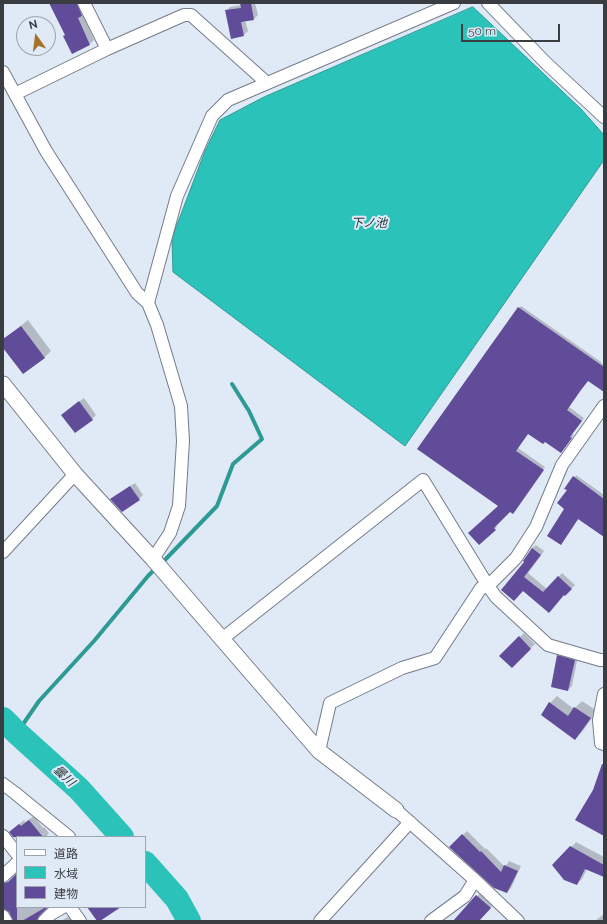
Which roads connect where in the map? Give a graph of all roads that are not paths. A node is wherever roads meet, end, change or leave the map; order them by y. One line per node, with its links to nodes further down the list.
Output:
1 (84, 3): 4 (street)
2 (454, 3): 6 (street)
3 (488, 3): 8 (street)
4 (107, 49): 6 (street); 7 (street)
5 (3, 72): 7 (street)
6 (267, 83): 9 (street)
7 (15, 94): 9 (street)
8 (604, 117)
9 (148, 303): 14 (street)
10 (3, 384): 12 (street)
11 (604, 406): 15 (street)
12 (75, 474): 13 (street); 14 (street)
13 (3, 552)
14 (153, 559): 16 (street)
15 (488, 586): 16 (street); 17 (street); 20 (street)
16 (222, 640): 20 (street)
17 (604, 660)
18 (604, 694): 19 (street)
19 (604, 744)
20 (319, 751): 22 (street)
21 (3, 784): 25 (street)
22 (396, 810): 23 (street)
23 (410, 822): 29 (street); 36 (street)
24 (3, 836): 26 (street)
25 (68, 836)
26 (16, 853)
27 (16, 864): 28 (street)
28 (3, 876)
29 (474, 880): 37 (street); 38 (street)
30 (61, 908): 34 (street)
31 (71, 908): 35 (street)
32 (3, 916): 33 (street)
33 (6, 921)
34 (44, 921)
35 (80, 921)
36 (320, 921)
37 (431, 921)
38 (518, 921)

